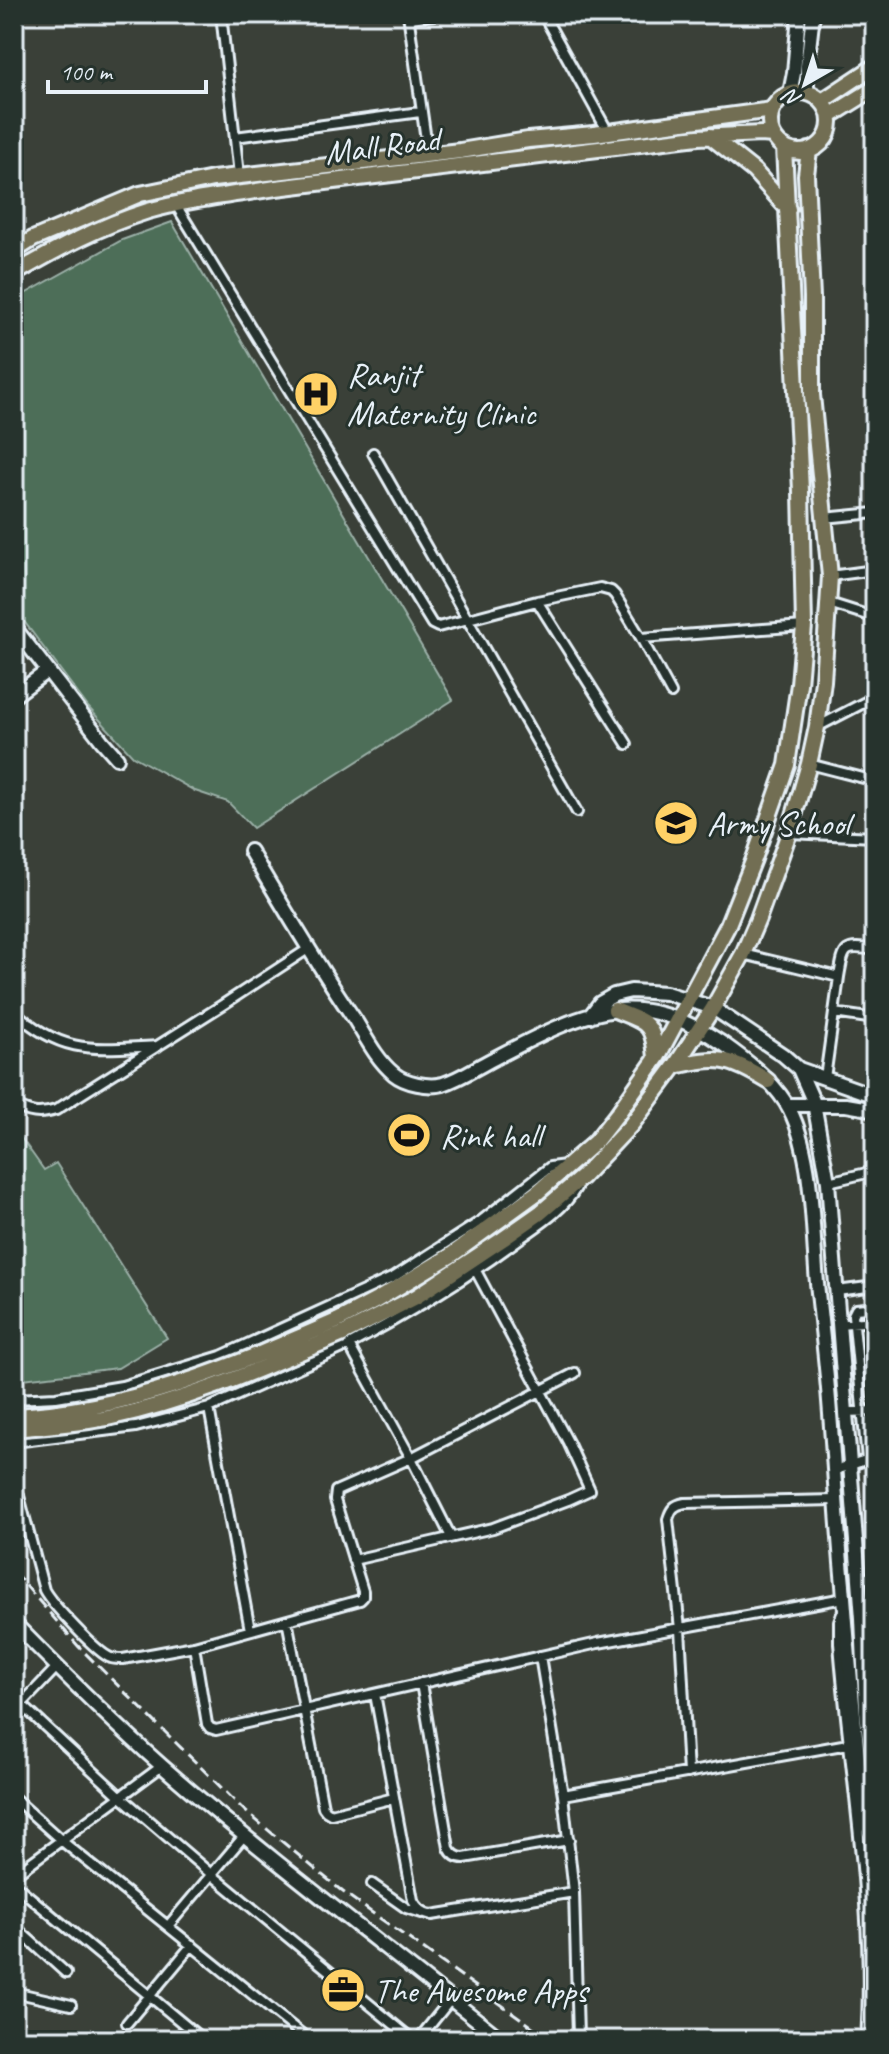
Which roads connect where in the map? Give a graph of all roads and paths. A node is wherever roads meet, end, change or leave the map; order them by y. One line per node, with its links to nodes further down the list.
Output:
1 (221, 14): 18 (street)
2 (445, 14): 6 (street)
3 (543, 14): 15 (street)
4 (799, 14): 10 (main road)
5 (813, 14): 9 (main road)
6 (409, 16): 13 (street)
7 (875, 66): 11 (main road)
8 (875, 88): 14 (main road)
9 (807, 92): 10 (main road); 11 (main road)
10 (790, 93): 12 (main road)
11 (822, 101): 14 (main road)
12 (772, 110): 15 (main road, Mall Road); 16 (main road)
13 (420, 112): 18 (street); 21 (street)
14 (830, 116): 20 (main road)
15 (608, 132): 21 (main road, Mall Road)
16 (773, 135): 17 (main road, Mall Road); 19 (main road)
17 (710, 136): 23 (main road, Mall Road); 24 (main road)
18 (235, 137): 22 (street)
19 (784, 147): 20 (main road); 24 (main road)
20 (809, 150): 29 (main road)
21 (428, 154): 22 (main road, Mall Road)
22 (239, 175): 25 (main road, Mall Road)
23 (176, 205): 26 (main road, Mall Road); 34 (street)
24 (788, 209): 36 (main road)
25 (14, 251)
26 (14, 274)
27 (373, 453): 34 (street)
28 (875, 513): 29 (street)
29 (824, 518): 31 (main road)
30 (875, 570): 31 (street)
31 (830, 576): 33 (main road)
32 (537, 601): 34 (street); 38 (street); 44 (street)
33 (829, 603): 35 (street); 43 (main road)
34 (465, 618): 48 (street)
35 (875, 621)
36 (804, 626): 38 (street); 56 (main road)
37 (14, 627): 39 (main road)
38 (641, 638): 40 (street)
39 (47, 671): 41 (main road); 45 (main road)
40 (671, 693)
41 (14, 696)
42 (875, 697): 43 (street)
43 (817, 727): 46 (main road)
44 (627, 744)
45 (117, 758)
46 (809, 764): 47 (street); 49 (main road)
47 (875, 781)
48 (577, 812)
49 (789, 833): 50 (street); 54 (main road)
50 (875, 837)
51 (250, 851): 52 (main road)
52 (308, 949): 61 (main road); 65 (street)
53 (875, 950): 55 (street)
54 (743, 954): 55 (street); 57 (main road)
55 (839, 977): 60 (street)
56 (689, 999): 57 (main road); 61 (main road); 62 (main road)
57 (713, 1008): 64 (main road); 68 (main road)
58 (615, 1010): 61 (main road); 62 (main road); 66 (main road)
59 (14, 1011): 65 (street)
60 (834, 1013): 63 (street); 69 (street)
61 (590, 1016)
62 (677, 1019): 64 (main road); 66 (main road)
63 (875, 1019)
64 (700, 1028): 67 (main road); 70 (main road)
65 (158, 1046): 73 (street)
66 (656, 1059): 76 (main road)
67 (675, 1066): 70 (main road); 78 (main road)
68 (799, 1069): 69 (main road); 72 (main road)
69 (825, 1078): 71 (main road)
70 (768, 1081): 74 (main road)
71 (875, 1096)
72 (814, 1103): 74 (main road); 75 (main road); 79 (main road)
73 (14, 1104)
74 (787, 1105): 103 (main road)
75 (875, 1110)
76 (571, 1164): 87 (main road); 90 (street)
77 (875, 1171): 79 (street)
78 (582, 1177): 80 (street); 87 (main road)
79 (828, 1182): 82 (main road)
80 (476, 1271): 87 (street); 89 (street)
81 (875, 1286): 82 (street)
82 (837, 1291): 86 (main road)
83 (875, 1307): 85 (street)
84 (875, 1321): 85 (street)
85 (853, 1323): 86 (street); 95 (street)
86 (839, 1324): 94 (main road)
87 (343, 1333): 92 (street); 96 (main road, bridge); 97 (main road, bridge); 100 (street)
88 (575, 1373): 89 (street)
89 (540, 1391): 100 (street); 106 (street)
90 (56, 1397): 91 (street); 98 (street)
91 (14, 1399)
92 (209, 1408): 98 (street); 115 (street)
93 (875, 1411): 95 (street)
94 (846, 1412): 95 (street); 102 (main road)
95 (862, 1412): 101 (street)
96 (14, 1416)
97 (14, 1429)
98 (62, 1436): 99 (street)
99 (14, 1442)
100 (411, 1458): 106 (street); 107 (street)
101 (871, 1458): 102 (street)
102 (850, 1464): 103 (street); 109 (main road)
103 (835, 1470): 105 (main road)
104 (14, 1477): 116 (street)
105 (836, 1500): 110 (main road); 114 (street)
106 (451, 1537): 107 (street)
107 (353, 1560): 112 (street)
108 (875, 1577): 109 (street)
109 (858, 1579): 111 (main road)
110 (844, 1602): 114 (street); 125 (street); 136 (main road)
111 (862, 1618): 120 (street); 128 (main road)
112 (287, 1620): 115 (street); 123 (street)
113 (14, 1623): 118 (main road)
114 (680, 1629): 117 (street); 127 (street)
115 (250, 1630): 116 (street)
116 (194, 1646): 123 (street)
117 (540, 1656): 119 (street); 129 (street)
118 (57, 1667): 122 (street); 126 (main road)
119 (421, 1683): 121 (street); 134 (street)
120 (875, 1690)
121 (375, 1694): 123 (street); 132 (street)
122 (22, 1705): 124 (street); 130 (street)
123 (304, 1709): 132 (street)
124 (14, 1712)
125 (848, 1744): 127 (street); 157 (street)
126 (162, 1766): 130 (street); 133 (main road)
127 (688, 1773): 129 (street)
128 (875, 1792)
129 (563, 1795): 134 (street)
130 (121, 1797): 135 (street); 137 (street)
131 (14, 1798): 135 (street)
132 (394, 1798): 142 (street)
133 (244, 1836): 137 (street); 149 (main road)
134 (569, 1840): 141 (street)
135 (62, 1841): 138 (street); 144 (street)
136 (874, 1843)
137 (211, 1874): 144 (street); 155 (street)
138 (14, 1875)
139 (14, 1884): 148 (street)
140 (372, 1884): 142 (street)
141 (574, 1892): 142 (street); 152 (street)
142 (425, 1914)
143 (14, 1926): 146 (street)
144 (168, 1926): 145 (street)
145 (192, 1945): 148 (street); 154 (street)
146 (66, 1973)
147 (14, 1992): 150 (street)
148 (150, 1996): 151 (street); 153 (street)
149 (451, 1999): 155 (street); 156 (main road)
150 (71, 2005)
151 (127, 2023)
152 (578, 2037)
153 (203, 2040)
154 (309, 2040)
155 (416, 2040)
156 (502, 2040)
157 (866, 2040)

